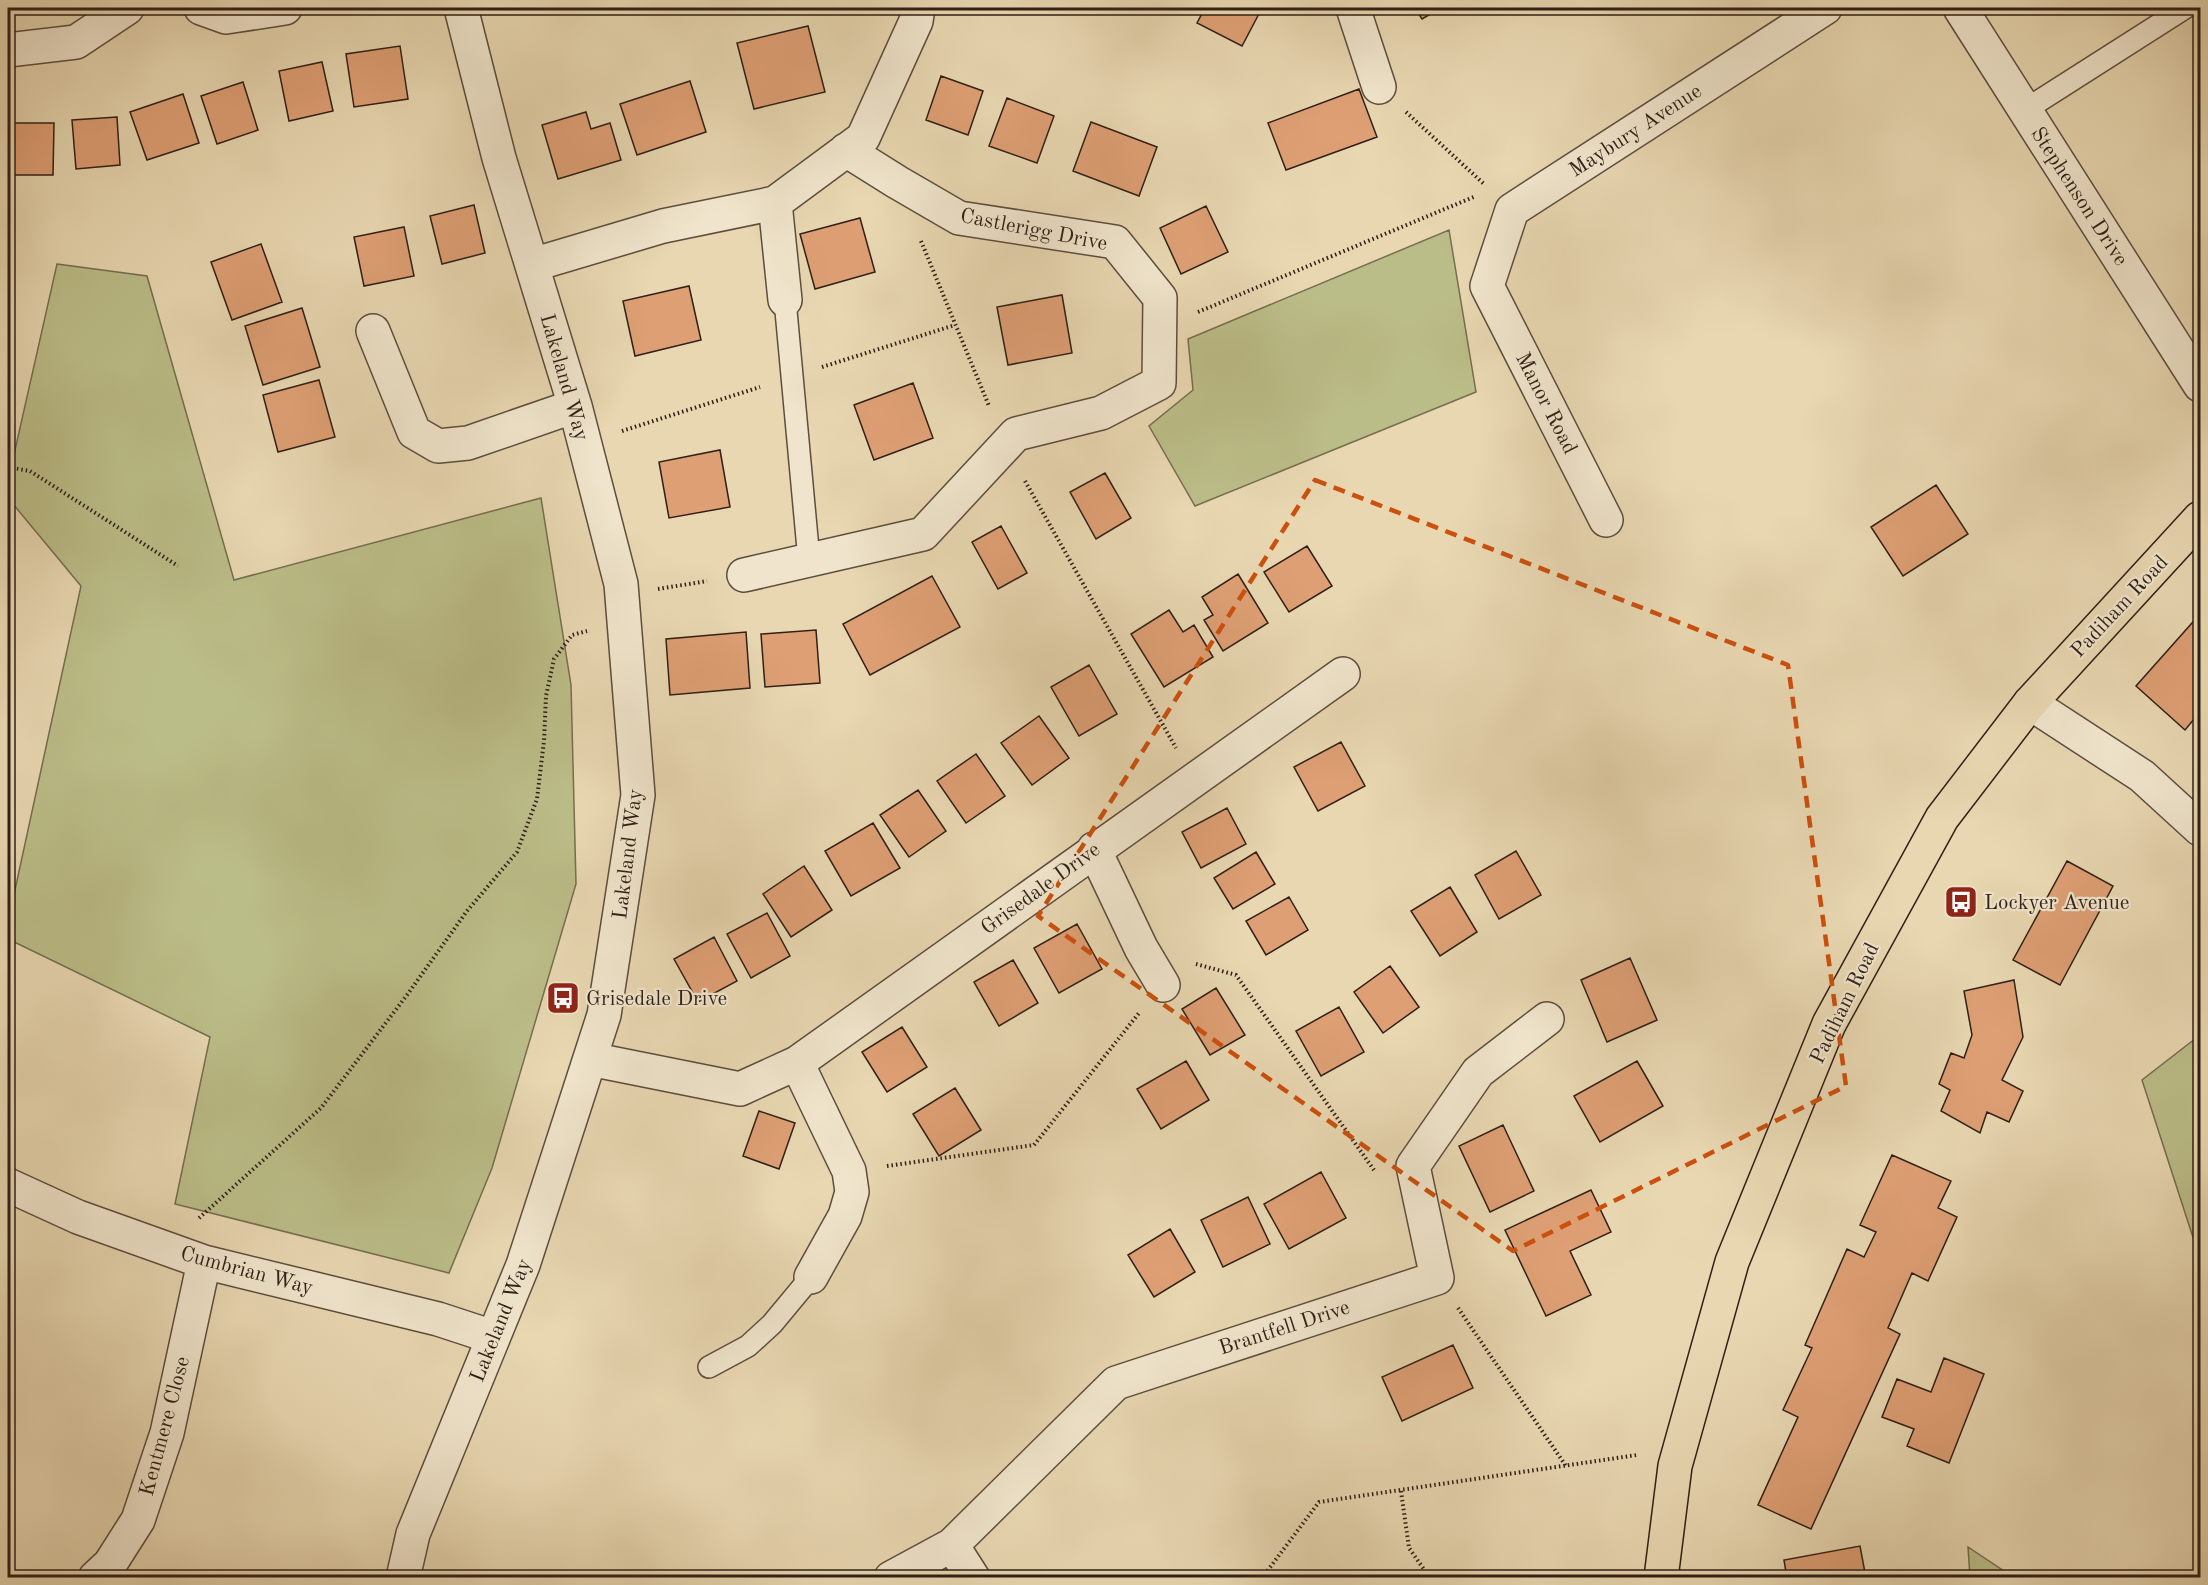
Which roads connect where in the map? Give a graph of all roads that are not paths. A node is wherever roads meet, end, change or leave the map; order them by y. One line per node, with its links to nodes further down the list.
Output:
1 (127, 8): 10 (street)
2 (201, 8): 3 (street)
3 (285, 8)
4 (461, 8): 15 (street, Lakeland Way)
5 (918, 8): 13 (street)
6 (1353, 8): 11 (street)
7 (1825, 8): 16 (street, Maybury Avenue)
8 (1960, 8): 12 (street, Stephenson Drive)
9 (2185, 8): 12 (lane)
10 (8, 50)
11 (1379, 87)
12 (2025, 111): 19 (street, Stephenson Drive)
13 (846, 150): 14 (street); 23 (street, Castlerigg Drive)
14 (775, 203): 15 (street); 17 (street)
15 (532, 265): 20 (street, Lakeland Way)
16 (1487, 286): 22 (street, Manor Road)
17 (785, 300): 23 (lane)
18 (373, 331): 20 (street)
19 (2200, 385)
20 (575, 406): 31 (street, Lakeland Way)
21 (2200, 518): 26 (main road, Padiham Road)
22 (1606, 520)
23 (808, 560): 24 (street, Castlerigg Drive)
24 (744, 575)
25 (1343, 674): 28 (street, Grisedale Drive)
26 (2030, 703): 27 (street); 43 (main road, Padiham Road)
27 (2200, 828)
28 (1094, 849): 29 (street); 32 (street, Grisedale Drive)
29 (1162, 985)
30 (1546, 1019): 38 (street, Brantfell Drive)
31 (590, 1059): 32 (street, Grisedale Drive); 36 (street, Lakeland Way)
32 (797, 1063): 35 (street)
33 (8, 1185): 34 (street, Cumbrian Way)
34 (194, 1258): 36 (street, Cumbrian Way); 39 (street, Kentmere Close)
35 (811, 1277): 37 (lane)
36 (493, 1337): 40 (street, Lakeland Way)
37 (709, 1366)
38 (952, 1545): 41 (street, Brantfell Drive); 42 (street)
39 (95, 1578)
40 (403, 1578)
41 (891, 1578)
42 (972, 1578)
43 (1661, 1578)

